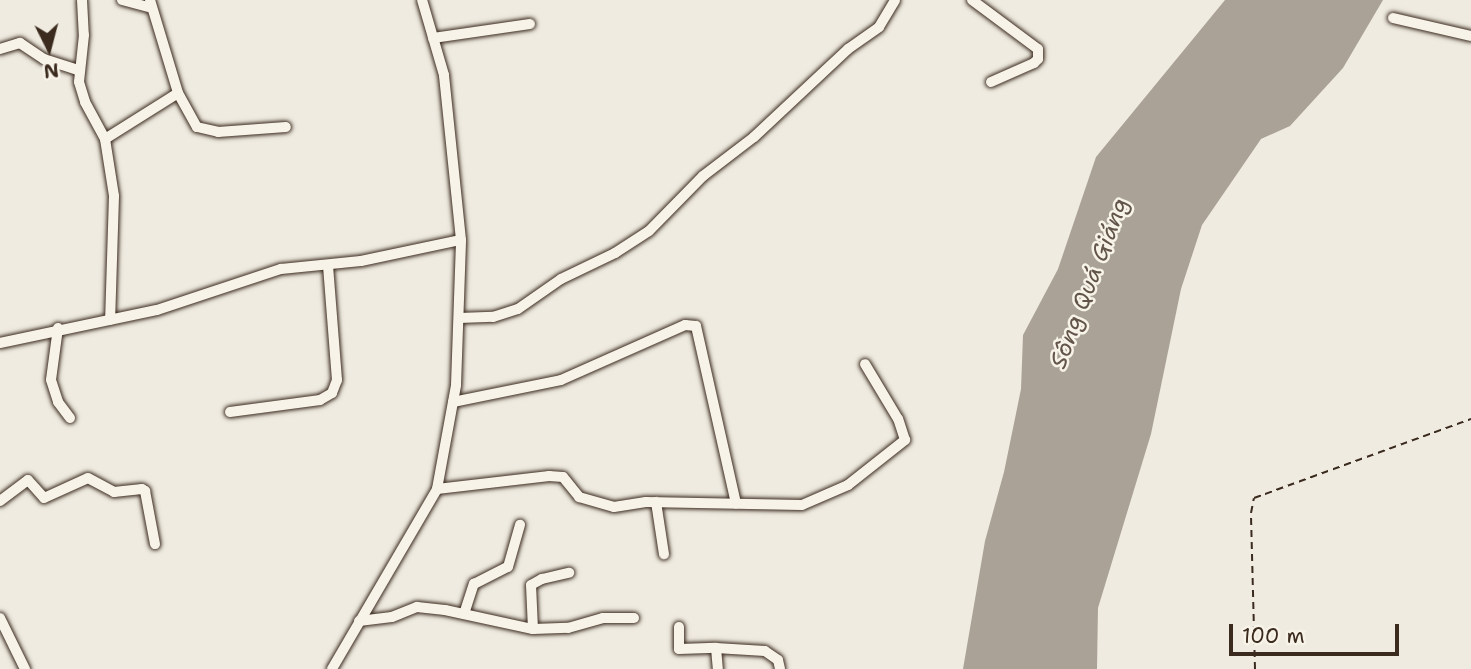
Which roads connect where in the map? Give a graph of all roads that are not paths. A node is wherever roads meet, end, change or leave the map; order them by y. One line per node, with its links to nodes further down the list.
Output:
1 (82, 0): 12 (street)
2 (122, 0): 6 (street)
3 (422, 0): 10 (street)
4 (895, 0): 19 (street)
5 (972, 0): 13 (street)
6 (150, 4): 14 (street)
7 (1393, 18): 9 (street)
8 (530, 24): 10 (street)
9 (1471, 36)
10 (433, 38): 17 (street)
11 (0, 49): 12 (street)
12 (78, 70): 16 (street)
13 (991, 82)
14 (178, 93): 15 (street); 16 (street)
15 (286, 127)
16 (104, 139): 20 (street)
17 (461, 240): 18 (street); 19 (street)
18 (328, 265): 20 (street); 25 (street)
19 (459, 318): 24 (street)
20 (110, 320): 21 (street)
21 (58, 328): 22 (street); 26 (street)
22 (0, 343)
23 (864, 364): 30 (street)
24 (453, 402): 27 (street); 30 (street)
25 (230, 412)
26 (70, 418)
27 (437, 489): 29 (street); 38 (street)
28 (0, 501): 32 (street)
29 (656, 502): 30 (street); 33 (street)
30 (736, 505)
31 (520, 525): 35 (street)
32 (155, 544)
33 (664, 554)
34 (569, 573): 40 (street)
35 (464, 614): 38 (street); 40 (street)
36 (0, 618): 42 (street)
37 (634, 618): 40 (street)
38 (359, 621): 43 (street)
39 (679, 627): 41 (street)
40 (533, 629)
41 (716, 648): 44 (street); 45 (street)
42 (25, 669)
43 (332, 669)
44 (718, 669)
45 (780, 669)

